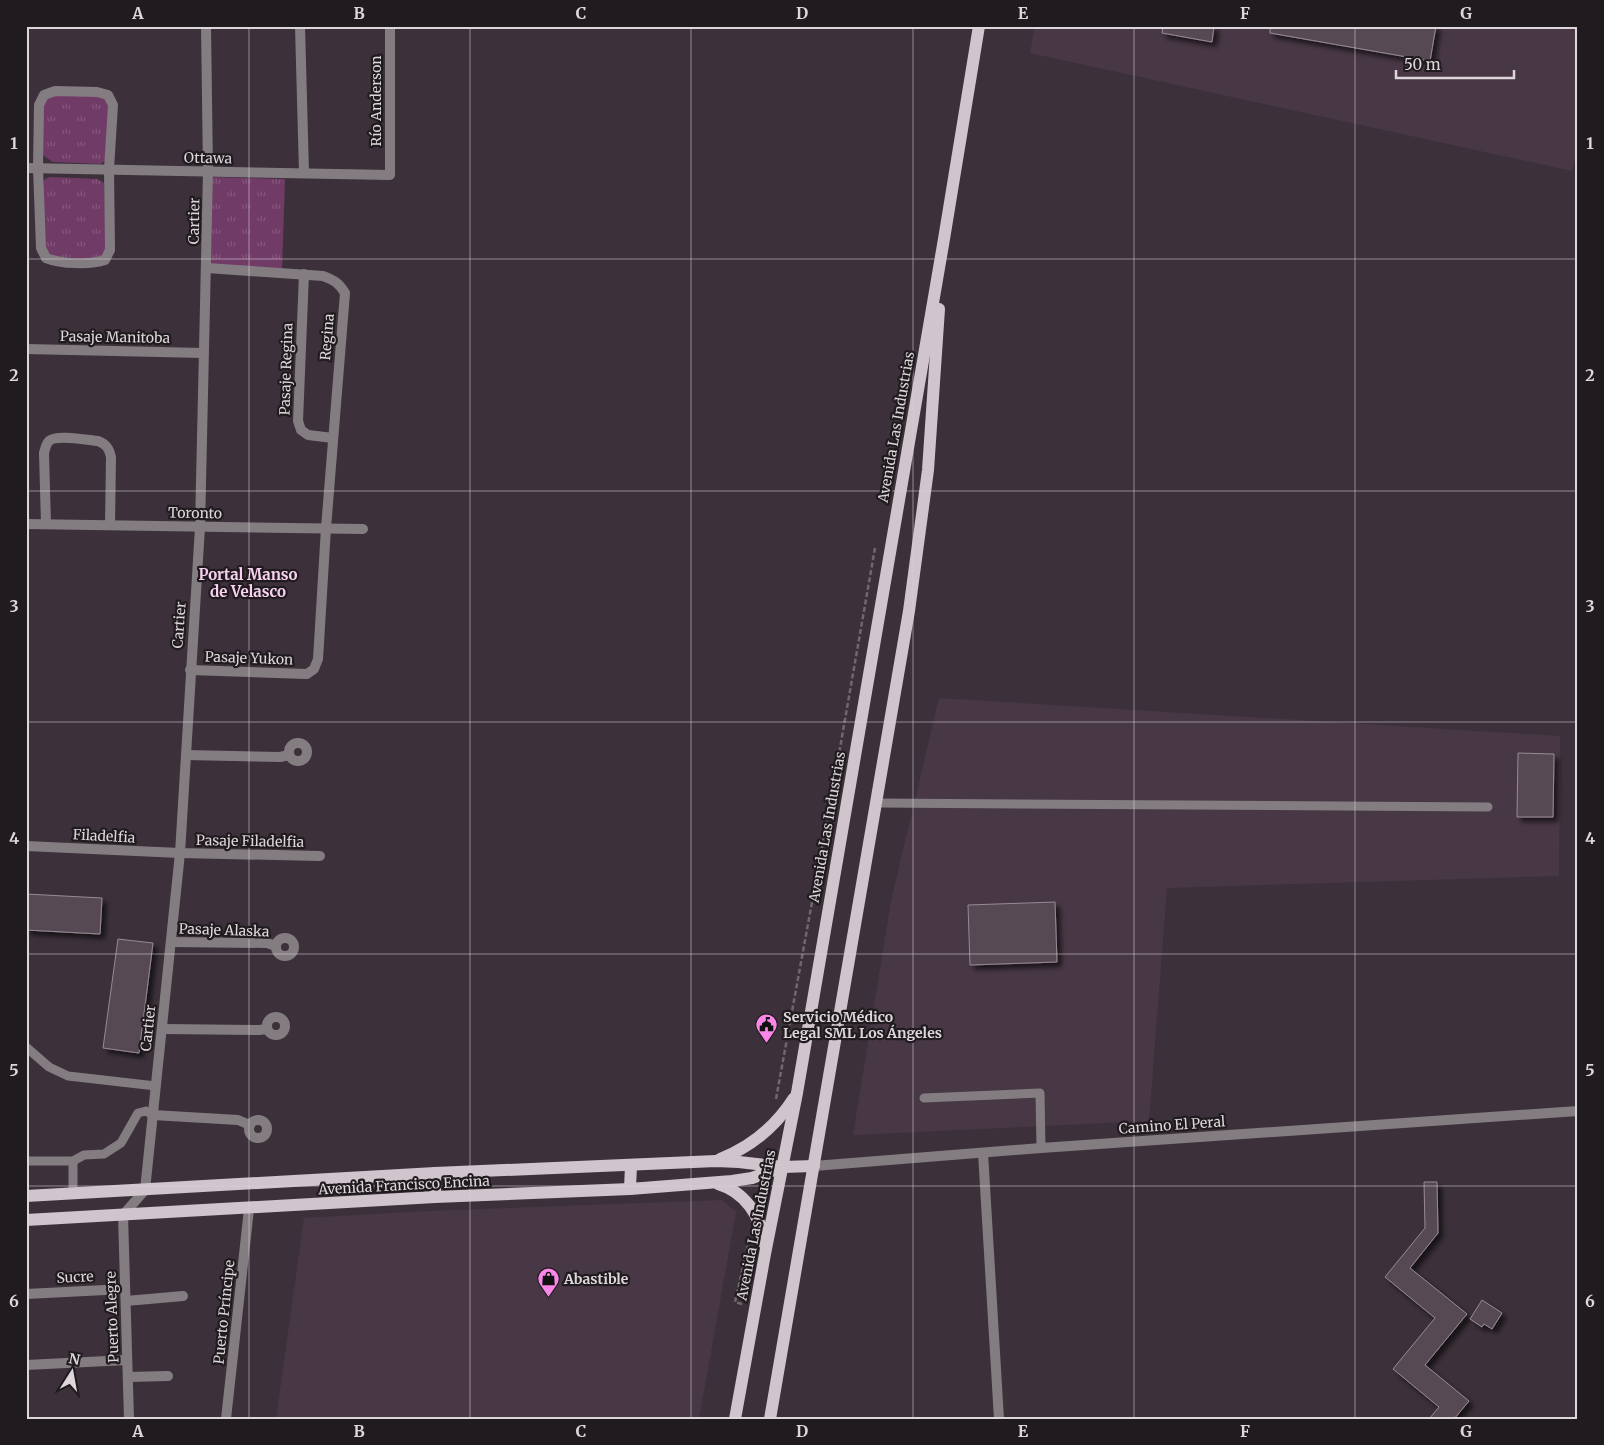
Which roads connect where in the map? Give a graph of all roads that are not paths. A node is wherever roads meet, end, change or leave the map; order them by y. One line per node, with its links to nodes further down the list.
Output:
1 (206, 26): 8 (street, Cartier)
2 (300, 26): 9 (street)
3 (390, 26): 10 (street, Río Anderson)
4 (978, 26): 11 (main road, Avenida Las Industrias)
5 (26, 168): 6 (street, Ottawa)
6 (38, 168): 7 (street, Ottawa); 7 (street); 7 (street)
7 (109, 169): 8 (street, Ottawa)
8 (208, 172): 9 (street, Ottawa); 12 (street, Cartier)
9 (304, 173): 10 (street, Ottawa)
10 (390, 175)
11 (944, 239): 26 (main road, Avenida Las Industrias); 37 (main road, Avenida Las Industrias)
12 (207, 268): 13 (street, Regina); 15 (street, Cartier)
13 (304, 274): 16 (street, Pasaje Regina); 16 (street, Regina)
14 (26, 349): 15 (street, Pasaje Manitoba)
15 (203, 353): 20 (street, Cartier)
16 (333, 438): 21 (street, Regina)
17 (26, 524): 18 (street, Toronto)
18 (46, 524): 19 (street, Toronto); 19 (street)
19 (110, 526): 20 (street, Toronto)
20 (200, 526): 21 (street, Toronto); 23 (street, Cartier)
21 (326, 528): 22 (street, Toronto); 23 (street, Pasaje Yukon)
22 (363, 529)
23 (190, 670): 24 (street, Cartier)
24 (186, 755): 25 (street); 29 (street, Cartier)
25 (289, 755)
26 (876, 803): 27 (lane); 48 (main road, Avenida Las Industrias)
27 (1488, 807)
28 (26, 846): 29 (street, Filadelfia)
29 (180, 853): 30 (street, Pasaje Filadelfia); 31 (street, Cartier)
30 (320, 856)
31 (171, 942): 32 (street, Pasaje Alaska); 33 (street, Cartier)
32 (276, 946)
33 (162, 1029): 34 (street); 36 (street, Cartier)
34 (267, 1029)
35 (26, 1047): 36 (lane)
36 (156, 1086): 40 (street, Cartier)
37 (797, 1093): 46 (main road); 49 (main road, Avenida Las Industrias)
38 (924, 1098): 42 (lane)
39 (1578, 1111): 42 (street, Camino El Peral)
40 (153, 1115): 41 (street); 45 (lane); 53 (street, Cartier)
41 (250, 1124)
42 (1040, 1148): 43 (street, Camino El Peral)
43 (983, 1152): 48 (street, Camino El Peral); 73 (street)
44 (28, 1161): 45 (lane)
45 (73, 1161): 54 (lane)
46 (716, 1161): 47 (main road, Avenida Francisco Encina); 49 (main road, Avenida Francisco Encina)
47 (630, 1164): 50 (main road, Avenida Francisco Encina); 52 (main road)
48 (814, 1166): 49 (main road, Avenida Francisco Encina); 72 (main road, Avenida Las Industrias)
49 (782, 1167): 51 (main road, Avenida Francisco Encina); 60 (main road, Avenida Las Industrias)
50 (435, 1173): 53 (main road, Avenida Francisco Encina); 56 (main road)
51 (710, 1182): 52 (main road, Avenida Francisco Encina); 60 (main road)
52 (630, 1189): 56 (main road, Avenida Francisco Encina)
53 (146, 1190): 54 (main road, Avenida Francisco Encina); 58 (street)
54 (73, 1194): 55 (main road, Avenida Francisco Encina)
55 (26, 1196)
56 (435, 1197): 57 (main road, Avenida Francisco Encina)
57 (249, 1208): 58 (main road, Avenida Francisco Encina); 70 (street, Puerto Príncipe)
58 (123, 1215): 59 (main road, Avenida Francisco Encina); 61 (street, Puerto Alegre)
59 (26, 1220)
60 (765, 1254): 71 (main road, Avenida Las Industrias)
61 (125, 1289): 62 (street, Sucre); 64 (street, Puerto Alegre)
62 (26, 1294)
63 (182, 1296): 64 (street)
64 (126, 1301): 65 (street, Puerto Alegre)
65 (127, 1360): 66 (street); 68 (street, Puerto Alegre)
66 (26, 1366)
67 (168, 1376): 68 (street)
68 (128, 1378): 69 (street, Puerto Alegre)
69 (129, 1419)
70 (226, 1419)
71 (736, 1419)
72 (770, 1419)
73 (999, 1419)

